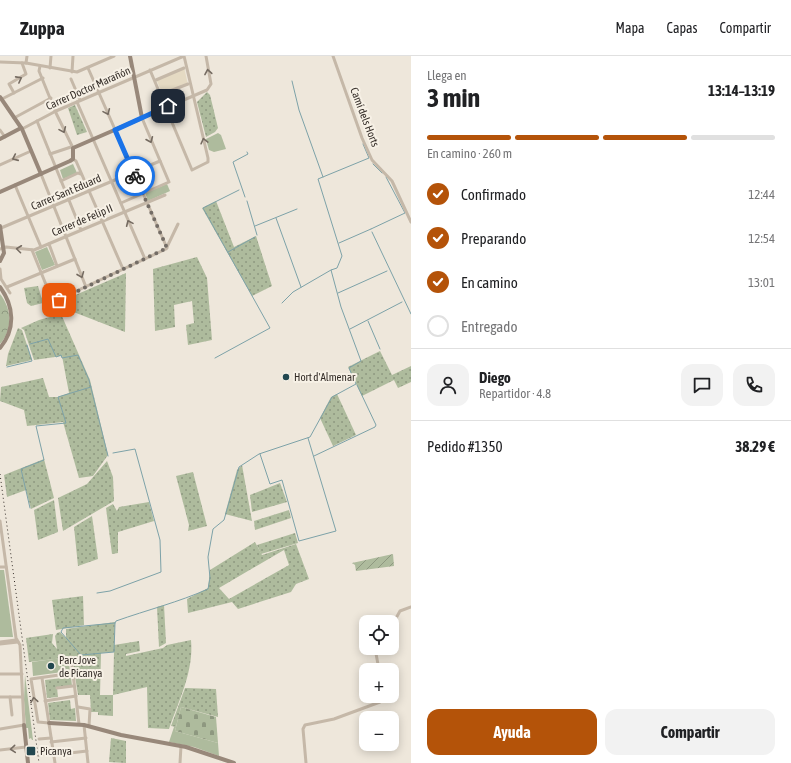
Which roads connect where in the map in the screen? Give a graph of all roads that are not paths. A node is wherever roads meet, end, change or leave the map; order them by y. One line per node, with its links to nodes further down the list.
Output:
1 (4, 56): 12 (street)
2 (27, 56): 13 (street)
3 (51, 56): 15 (street)
4 (74, 56): 19 (street)
5 (101, 56): 11 (street)
6 (114, 56): 11 (street)
7 (130, 56): 21 (street)
8 (184, 56): 18 (street, Carrer Doctor Marañón); 28 (street)
9 (206, 56): 28 (street, one-way to 9)
10 (333, 56): 67 (street, Camí dels Horts)
11 (102, 61): 16 (street)
12 (2, 62): 13 (street)
13 (24, 63): 14 (street); 26 (street, one-way to 13)
14 (40, 66): 15 (street); 20 (street)
15 (50, 68): 19 (street)
16 (88, 68): 19 (street); 25 (street)
17 (184, 68): 23 (street)
18 (150, 70): 21 (street, Carrer Doctor Marañón); 32 (street)
19 (72, 72)
20 (43, 78): 26 (street); 30 (street)
21 (134, 78): 25 (street, Carrer Doctor Marañón); 35 (street)
22 (71, 79): 31 (street)
23 (156, 80)
24 (188, 84): 27 (street)
25 (99, 92): 31 (street, Carrer Doctor Marañón); 39 (street, one-way to 39)
26 (14, 93): 29 (street)
27 (162, 94)
28 (193, 96): 32 (street); 32 (street, one-way to 28)
29 (1, 98): 34 (street)
30 (51, 98): 33 (street); 34 (street)
31 (79, 101): 33 (street, Carrer Doctor Marañón); 42 (street)
32 (166, 107): 35 (street)
33 (56, 111): 36 (street, Carrer Doctor Marañón); 43 (street, one-way to 43)
34 (14, 118): 37 (street)
35 (142, 118): 39 (street); 47 (street, one-way to 47)
36 (37, 121): 37 (street, Carrer Doctor Marañón); 45 (street)
37 (21, 129): 40 (street); 44 (street)
38 (0, 130): 40 (street)
39 (115, 130): 42 (street); 50 (street)
40 (5, 137): 41 (street)
41 (0, 139)
42 (93, 139): 43 (street); 54 (street)
43 (72, 147): 45 (street); 46 (street)
44 (31, 151): 48 (street, one-way to 48); 51 (street)
45 (50, 154): 49 (street)
46 (72, 159): 49 (street); 52 (street)
47 (160, 161): 50 (street, Carrer Sant Eduard); 58 (street)
48 (0, 165)
49 (56, 168): 51 (street); 53 (street)
50 (134, 173): 54 (street, Carrer Sant Eduard); 58 (street)
51 (41, 174): 55 (street); 63 (street)
52 (81, 174): 53 (street); 57 (street)
53 (61, 181): 60 (street)
54 (111, 182): 57 (street, Carrer Sant Eduard); 61 (street)
55 (15, 185): 56 (street); 65 (street)
56 (0, 192)
57 (89, 192): 60 (street, Carrer Sant Eduard); 66 (street)
58 (143, 193): 61 (street); 62 (street)
59 (165, 195): 62 (street, Carrer de Felip II)
60 (69, 200): 63 (street, Carrer Sant Eduard); 70 (street)
61 (121, 203): 64 (street)
62 (147, 203): 64 (street, Carrer de Felip II); 74 (street)
63 (54, 207): 65 (street, Carrer Sant Eduard); 71 (street)
64 (125, 212): 66 (street, Carrer de Felip II); 78 (street, one-way to 64)
65 (28, 217): 69 (street, Carrer Sant Eduard); 73 (street)
66 (102, 222): 70 (street, Carrer de Felip II); 81 (street)
67 (411, 222)
68 (178, 224): 74 (street)
69 (1, 227): 75 (street)
70 (81, 230): 71 (street, Carrer de Felip II)
71 (66, 237): 72 (street, Carrer de Felip II); 77 (street)
72 (48, 244): 73 (street, Carrer de Felip II); 80 (street)
73 (41, 247): 76 (street, Carrer de Felip II)
74 (167, 248): 78 (street)
75 (2, 249): 76 (street, Carrer de Felip II, one-way to 75); 79 (street)
76 (32, 250): 83 (street)
77 (75, 259): 80 (street); 84 (street, one-way to 84)
78 (145, 259): 81 (street)
79 (0, 264)
80 (57, 266): 83 (street)
81 (123, 269): 84 (street)
82 (0, 270): 86 (street)
83 (41, 273): 84 (street); 86 (street)
84 (86, 286)
85 (0, 287): 89 (street)
86 (6, 287): 88 (street)
87 (0, 291): 89 (street)
88 (10, 293)
89 (8, 301): 90 (street)
90 (0, 348)
91 (0, 521): 92 (street)
92 (1, 540): 94 (street)
93 (0, 559): 94 (street)
94 (5, 559): 96 (street)
95 (0, 563): 96 (street)
96 (6, 565): 97 (street); 100 (street)
97 (0, 567)
98 (411, 607): 99 (street)
99 (398, 615)
100 (17, 641): 101 (street); 105 (street)
101 (0, 643)
102 (71, 657): 103 (street)
103 (73, 673): 106 (street); 109 (street)
104 (0, 674): 105 (street)
105 (22, 674): 112 (street)
106 (42, 678): 113 (street); 117 (street, one-way to 106)
107 (73, 686): 108 (street)
108 (57, 688)
109 (76, 696): 113 (street); 115 (street)
110 (0, 697): 111 (street)
111 (10, 697): 112 (street); 116 (street)
112 (22, 698): 119 (street)
113 (46, 701): 117 (street)
114 (377, 703): 137 (street)
115 (78, 707): 118 (street); 120 (street)
116 (12, 715)
117 (49, 723): 118 (street); 122 (street)
118 (79, 724): 120 (street)
119 (24, 725): 121 (street); 127 (street)
120 (87, 726): 123 (street); 126 (street)
121 (0, 729)
122 (51, 738): 124 (street); 125 (street)
123 (86, 738): 125 (street); 129 (street)
124 (39, 739)
125 (51, 742): 130 (street)
126 (181, 746): 135 (street); 136 (street)
127 (26, 747): 128 (street, one-way to 128); 132 (street)
128 (0, 750)
129 (87, 751): 130 (street); 134 (street)
130 (53, 754): 131 (street); 133 (street)
131 (40, 755)
132 (28, 763)
133 (55, 763)
134 (88, 763)
135 (180, 763)
136 (234, 763)
137 (306, 763)

